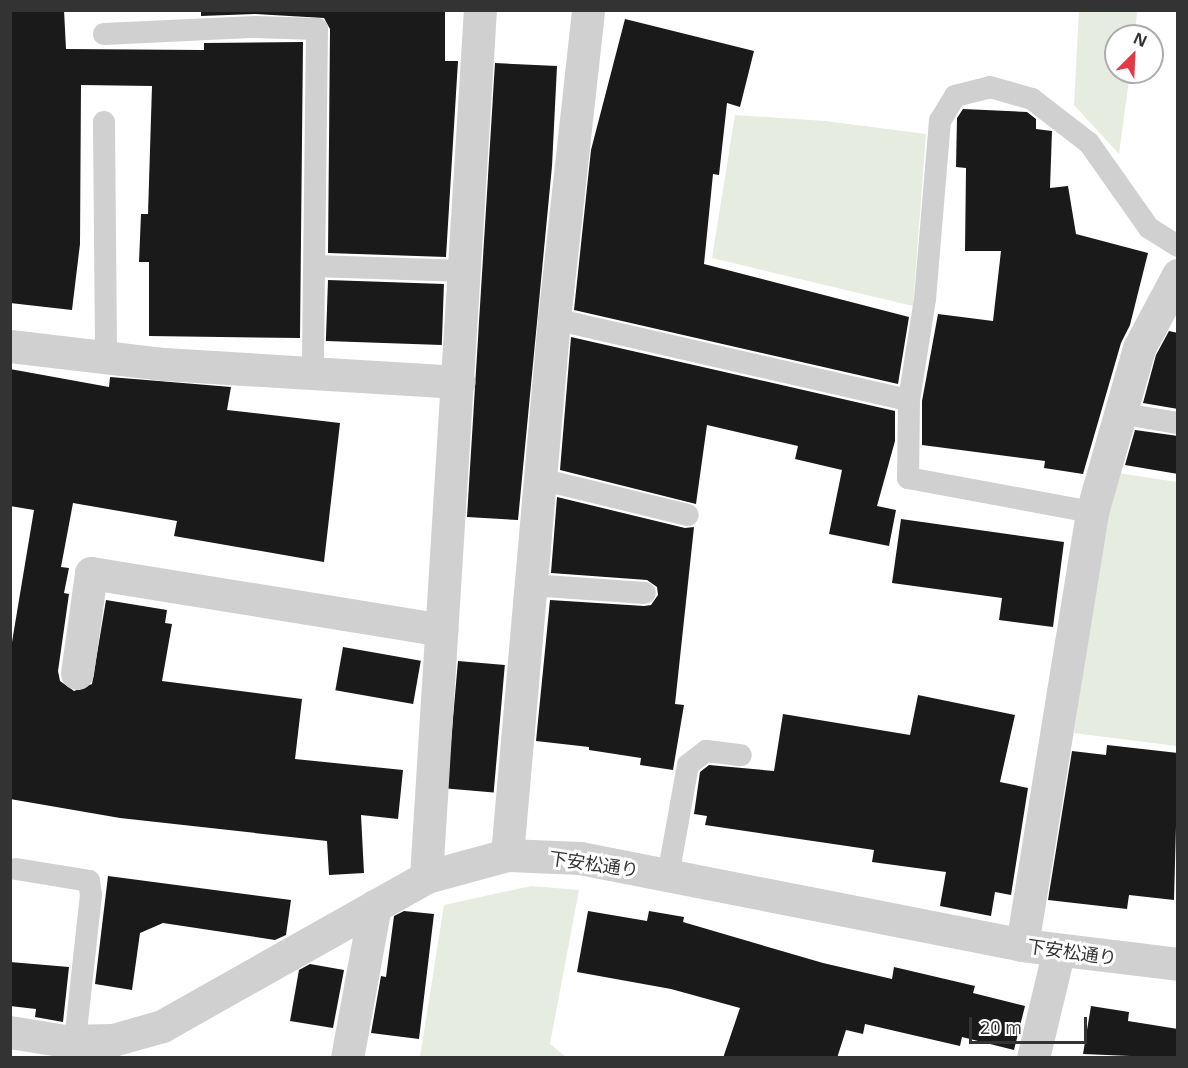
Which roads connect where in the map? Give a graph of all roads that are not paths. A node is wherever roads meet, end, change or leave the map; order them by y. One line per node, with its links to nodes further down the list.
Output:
1 (480, 10): 7 (street)
2 (588, 10): 9 (street)
3 (104, 34): 6 (lane)
4 (104, 122): 11 (lane)
5 (1178, 246): 14 (lane)
6 (315, 266): 7 (lane); 12 (lane)
7 (464, 271): 13 (street)
8 (1178, 275): 15 (street)
9 (555, 319): 14 (lane); 17 (street)
10 (10, 346): 11 (street)
11 (106, 357): 12 (street)
12 (313, 375): 13 (street)
13 (458, 382): 22 (street)
14 (909, 400): 18 (lane)
15 (1118, 412): 16 (lane); 18 (street)
16 (1178, 423)
17 (540, 479): 19 (lane); 20 (street)
18 (1092, 512): 30 (street)
19 (688, 515)
20 (531, 585): 21 (lane); 25 (street)
21 (645, 593)
22 (441, 630): 23 (street); 28 (street)
23 (76, 673)
24 (741, 755): 27 (lane)
25 (507, 855): 27 (street, 下安松通り); 28 (street, 下安松通り)
26 (16, 869): 34 (lane)
27 (668, 876): 30 (street, 下安松通り)
28 (426, 877): 29 (street, 下安松通り)
29 (375, 906): 35 (street, 下安松通り); 36 (street)
30 (1022, 945): 31 (street, 下安松通り)
31 (1059, 950): 32 (street, 下安松通り); 37 (street)
32 (1178, 964)
33 (10, 1032): 34 (street, 下安松通り)
34 (75, 1040): 35 (street, 下安松通り)
35 (112, 1049)
36 (347, 1058)
37 (1033, 1058)

